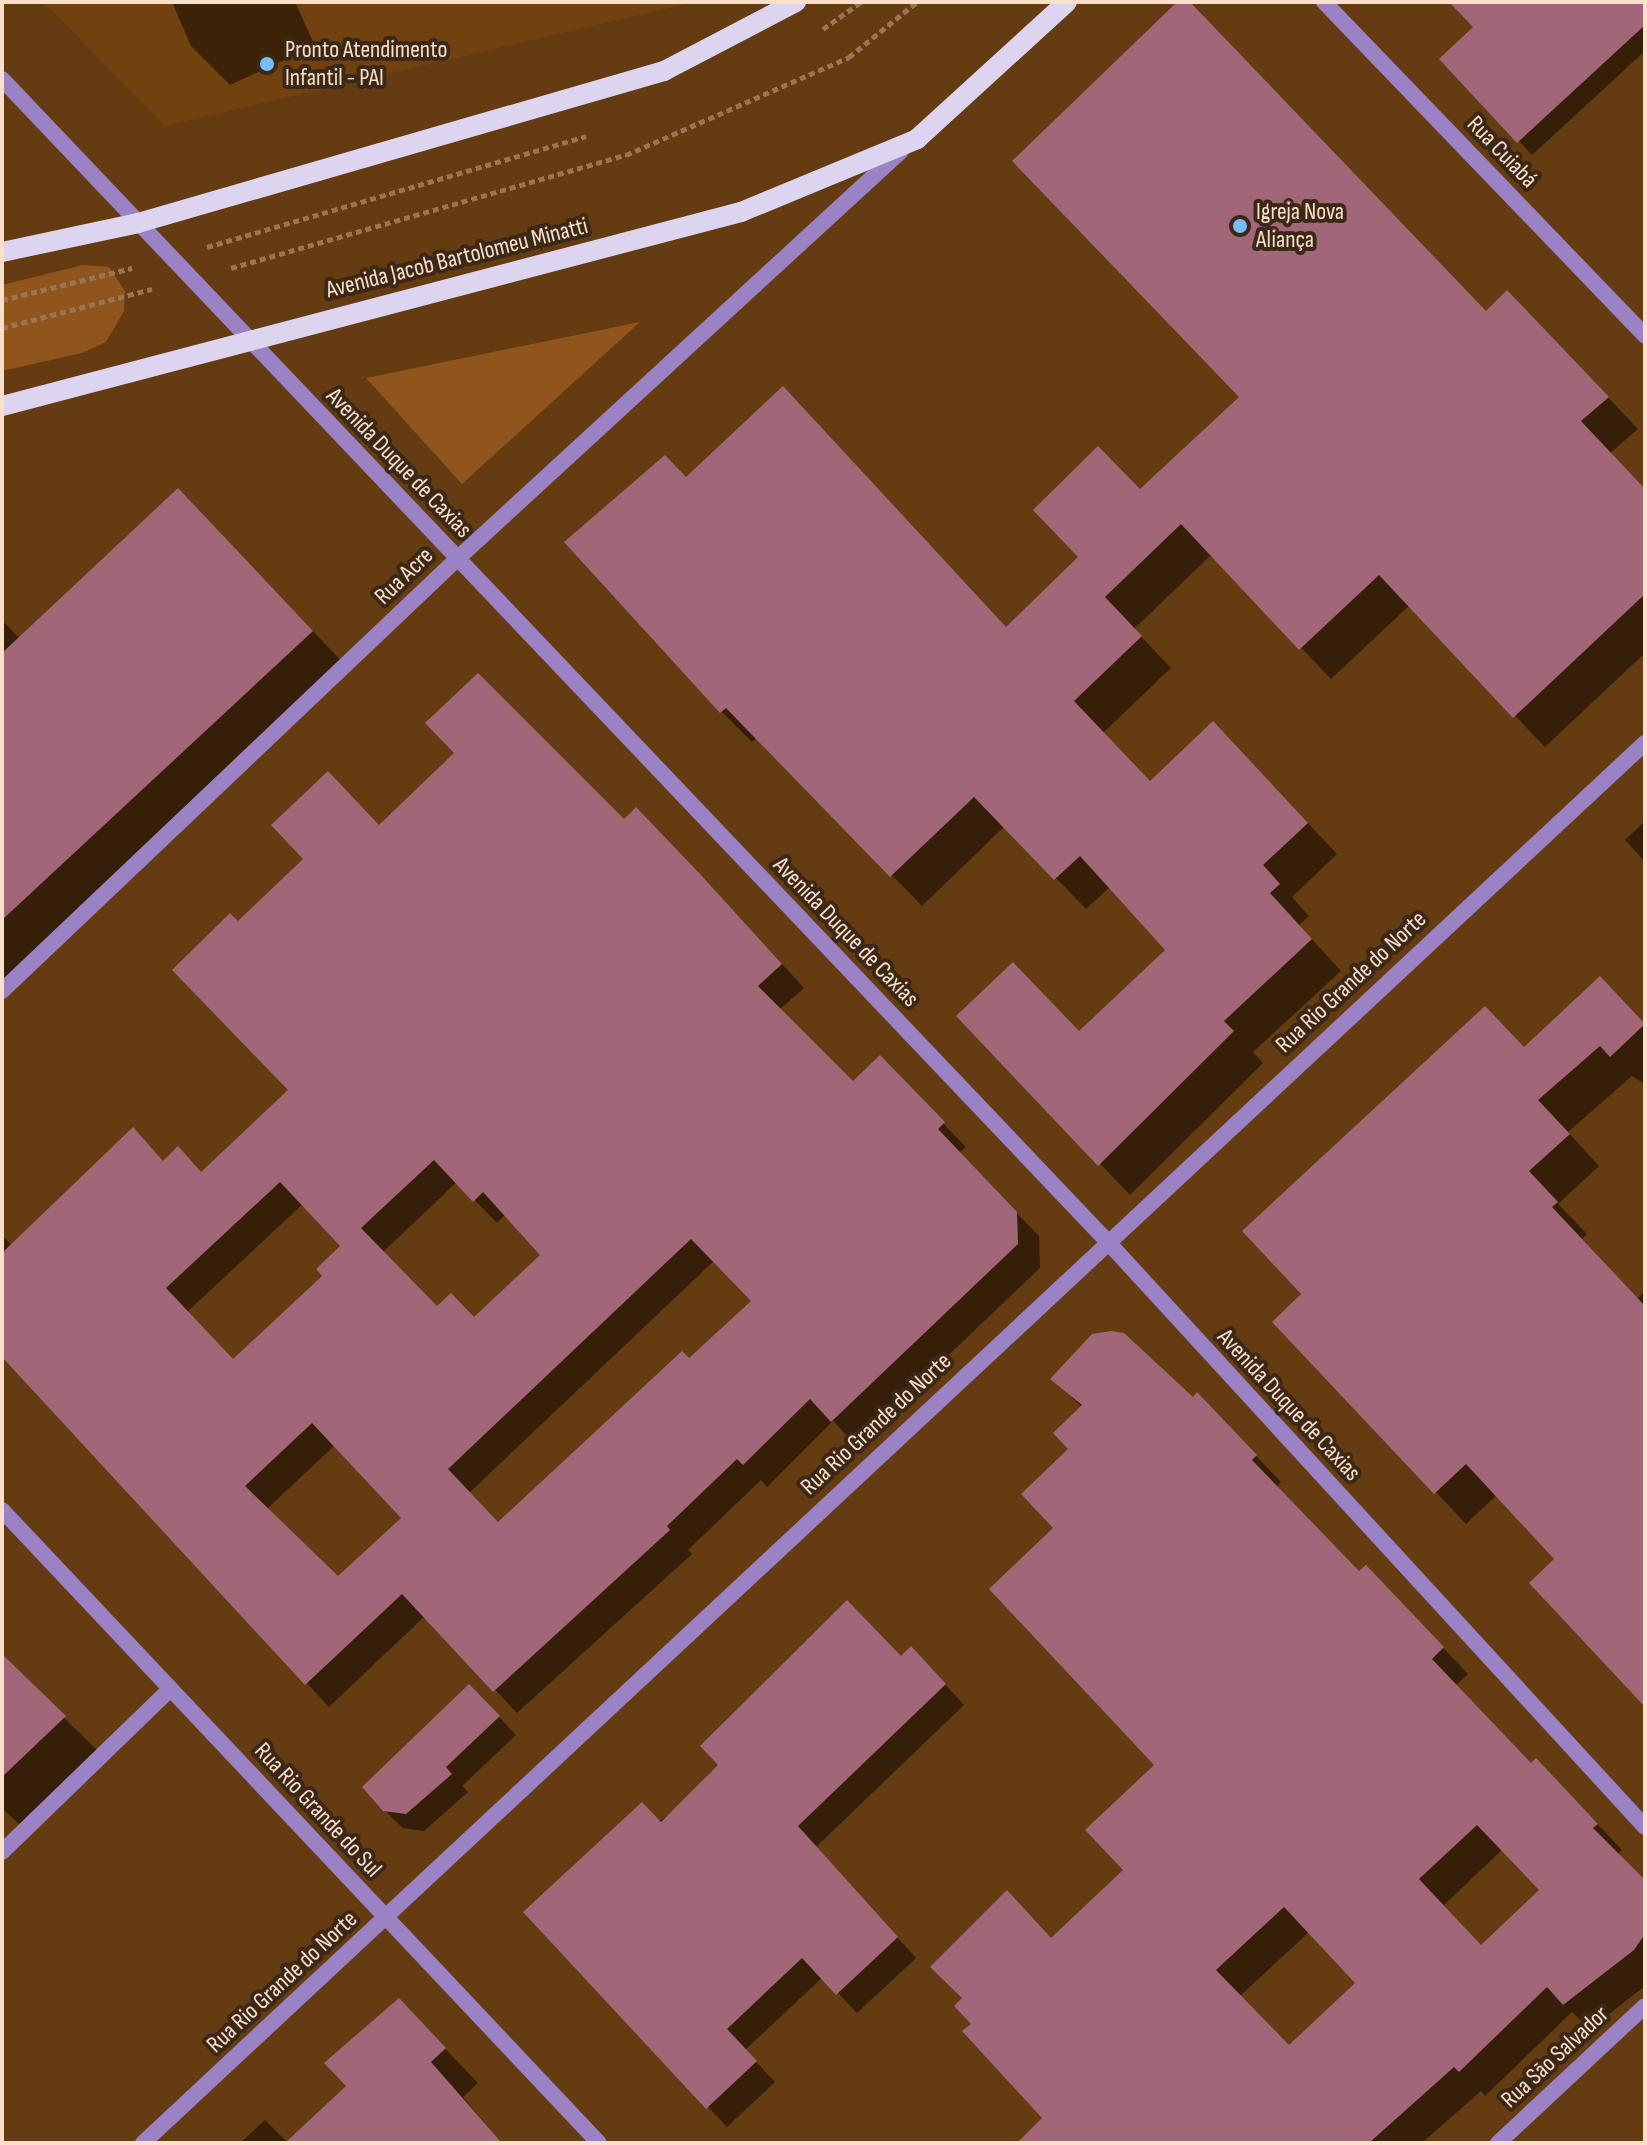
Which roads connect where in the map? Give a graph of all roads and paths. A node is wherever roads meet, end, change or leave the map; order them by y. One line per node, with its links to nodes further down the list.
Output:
1 (796, 2): 7 (main road)
2 (917, 2): 9 (path)
3 (1067, 2): 6 (main road, Avenida Jacob Bartolomeu Minatti)
4 (1324, 2): 11 (street, Rua Cuiabá)
5 (2, 79): 7 (street, Avenida Duque de Caxias)
6 (917, 139): 12 (main road, Avenida Jacob Bartolomeu Minatti); 14 (street, Rua Acre)
7 (138, 223): 8 (main road); 9 (street, Avenida Duque de Caxias)
8 (2, 252)
9 (192, 279): 10 (path); 12 (street, Avenida Duque de Caxias)
10 (2, 328)
11 (1645, 335)
12 (247, 339): 13 (main road, Avenida Jacob Bartolomeu Minatti); 14 (street, Avenida Duque de Caxias)
13 (2, 406)
14 (457, 559): 16 (street, Rua Acre); 17 (street, Avenida Duque de Caxias)
15 (1645, 743): 17 (street, Rua Rio Grande do Norte)
16 (2, 991)
17 (1106, 1240): 20 (street, Avenida Duque de Caxias); 22 (street, Rua Rio Grande do Norte)
18 (2, 1510): 19 (street, Rua Rio Grande do Sul)
19 (170, 1689): 21 (street); 22 (street, Rua Rio Grande do Sul)
20 (1645, 1827)
21 (2, 1852)
22 (387, 1918): 24 (street, Rua Rio Grande do Norte); 25 (street, Rua Rio Grande do Sul)
23 (1645, 2006): 26 (street, Rua São Salvador)
24 (143, 2143)
25 (599, 2143)
26 (1498, 2143)

